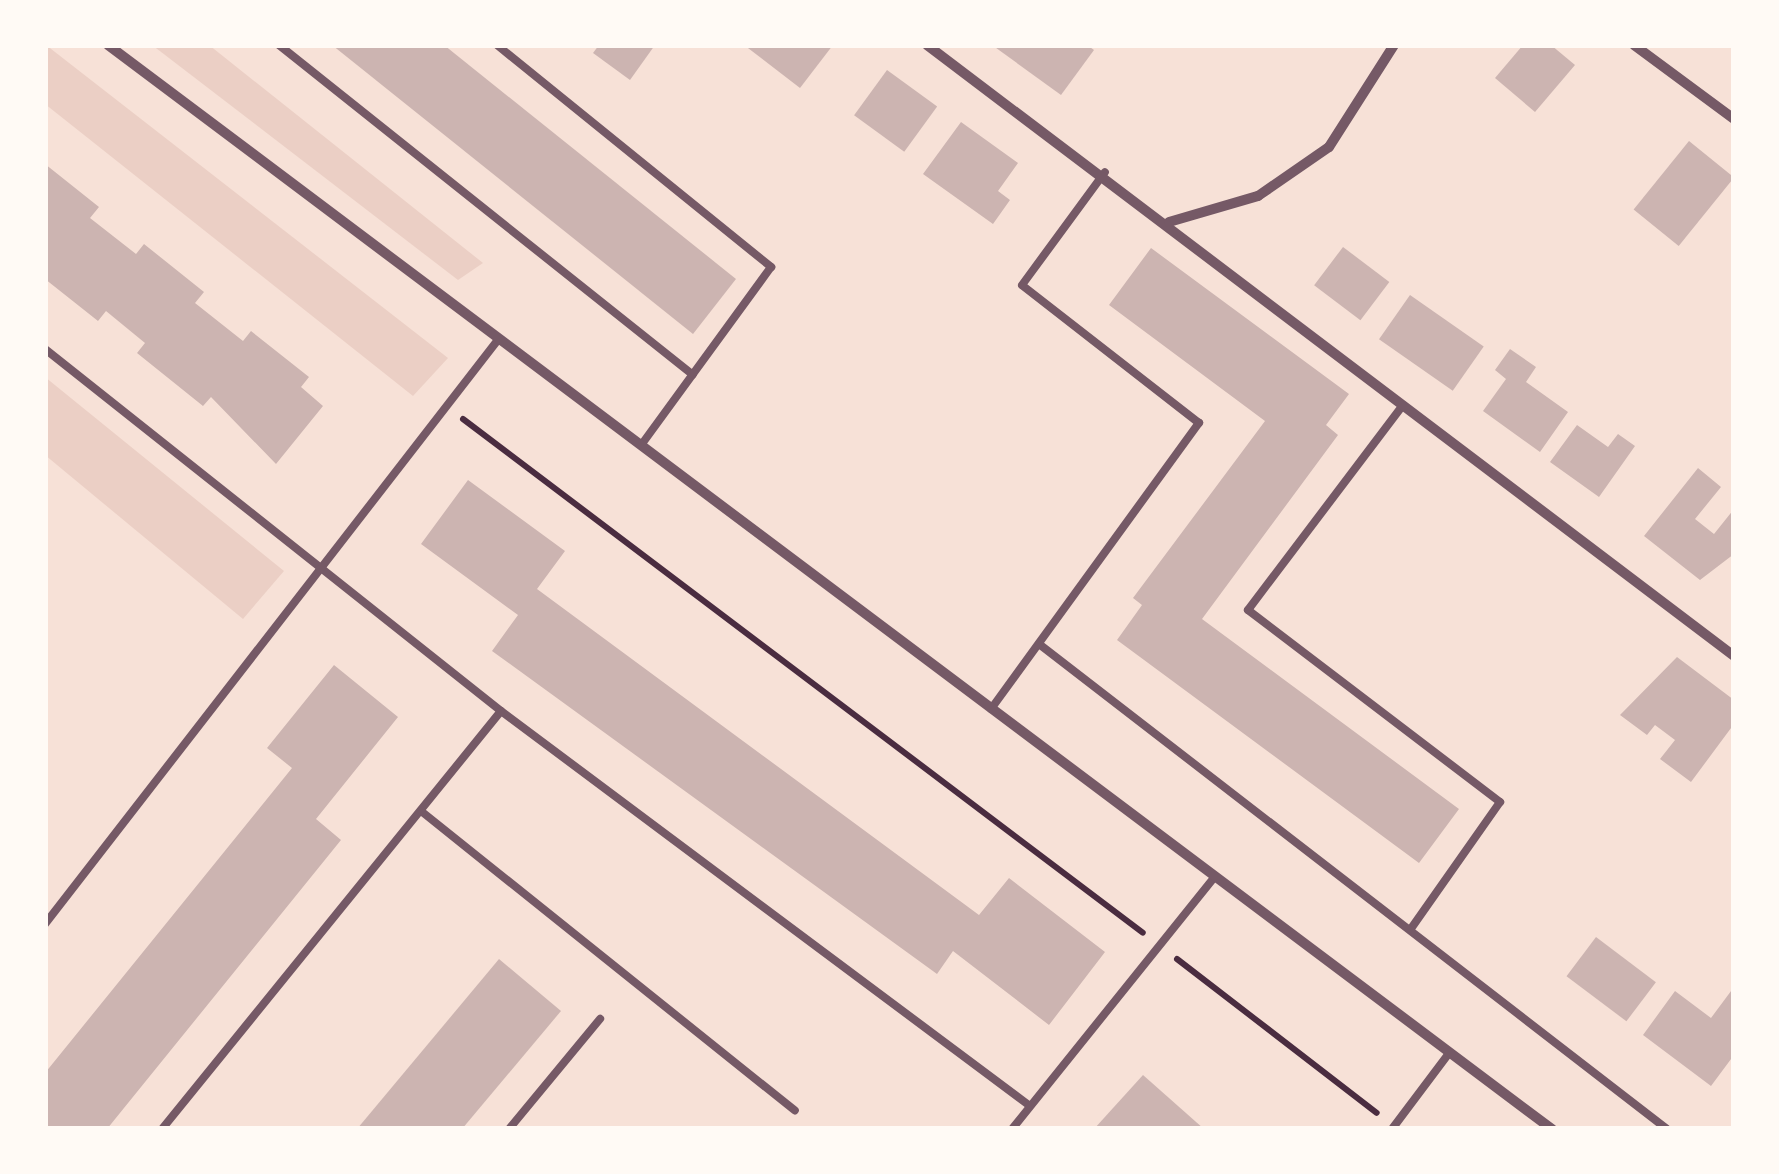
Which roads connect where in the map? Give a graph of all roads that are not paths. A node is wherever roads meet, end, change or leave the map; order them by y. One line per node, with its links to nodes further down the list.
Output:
1 (108, 45): 10 (street)
2 (279, 45): 12 (lane)
3 (497, 45): 12 (lane)
4 (927, 45): 8 (street)
5 (1394, 45): 9 (street)
6 (1634, 45): 7 (street)
7 (1734, 119)
8 (1105, 172): 9 (street); 16 (lane)
9 (1169, 222): 13 (street)
10 (497, 342): 14 (street); 15 (lane)
11 (45, 350): 15 (lane)
12 (693, 375): 14 (lane)
13 (1404, 404): 17 (street); 23 (lane)
14 (640, 445): 18 (street)
15 (322, 571): 19 (lane); 22 (lane)
16 (1039, 644): 18 (lane); 23 (lane)
17 (1734, 656)
18 (991, 709): 21 (street)
19 (502, 711): 20 (lane); 26 (lane)
20 (421, 811): 27 (lane); 29 (lane)
21 (1213, 879): 25 (street); 26 (lane)
22 (45, 924)
23 (1410, 930): 33 (lane)
24 (600, 1019): 30 (lane)
25 (1450, 1053): 28 (lane); 32 (street)
26 (1030, 1106): 31 (lane)
27 (795, 1111)
28 (1393, 1128)
29 (162, 1129)
30 (510, 1129)
31 (1012, 1129)
32 (1552, 1129)
33 (1667, 1129)

